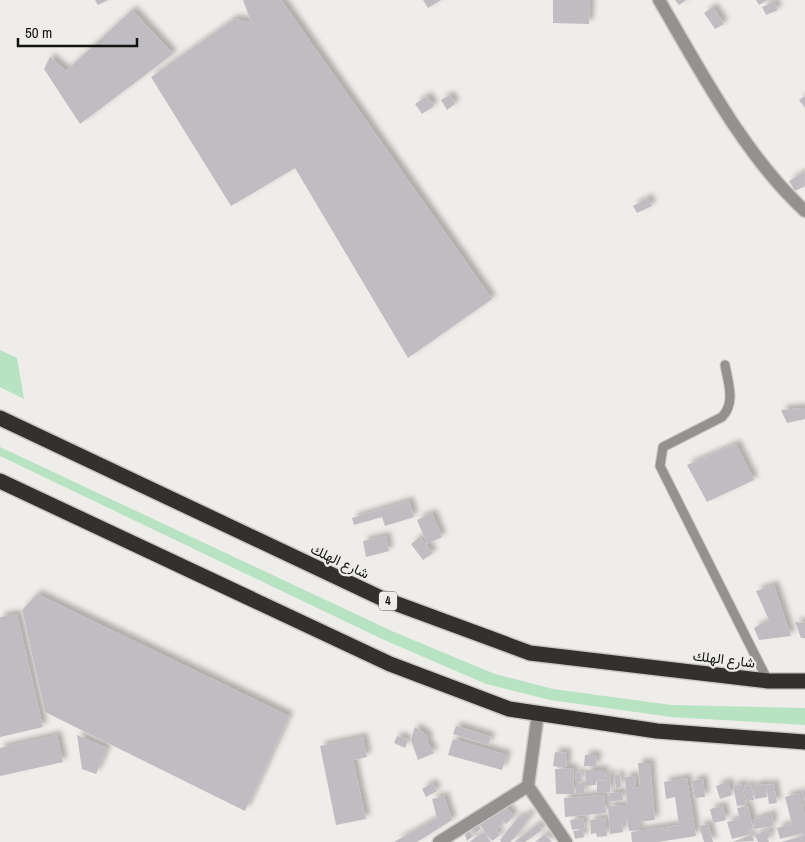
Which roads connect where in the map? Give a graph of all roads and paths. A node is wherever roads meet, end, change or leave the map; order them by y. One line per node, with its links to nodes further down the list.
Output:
1 (659, 0): 2 (street)
2 (805, 211)
3 (725, 365): 6 (lane)
4 (0, 418): 6 (highway, شارع الهلك / 4)
5 (0, 481): 8 (highway)
6 (768, 681): 7 (highway, شارع الهلك / 4)
7 (805, 681)
8 (538, 713): 9 (highway); 10 (street)
9 (805, 742)
10 (528, 786): 11 (street); 13 (street)
11 (458, 837): 12 (street)
12 (438, 842)
13 (566, 842)

